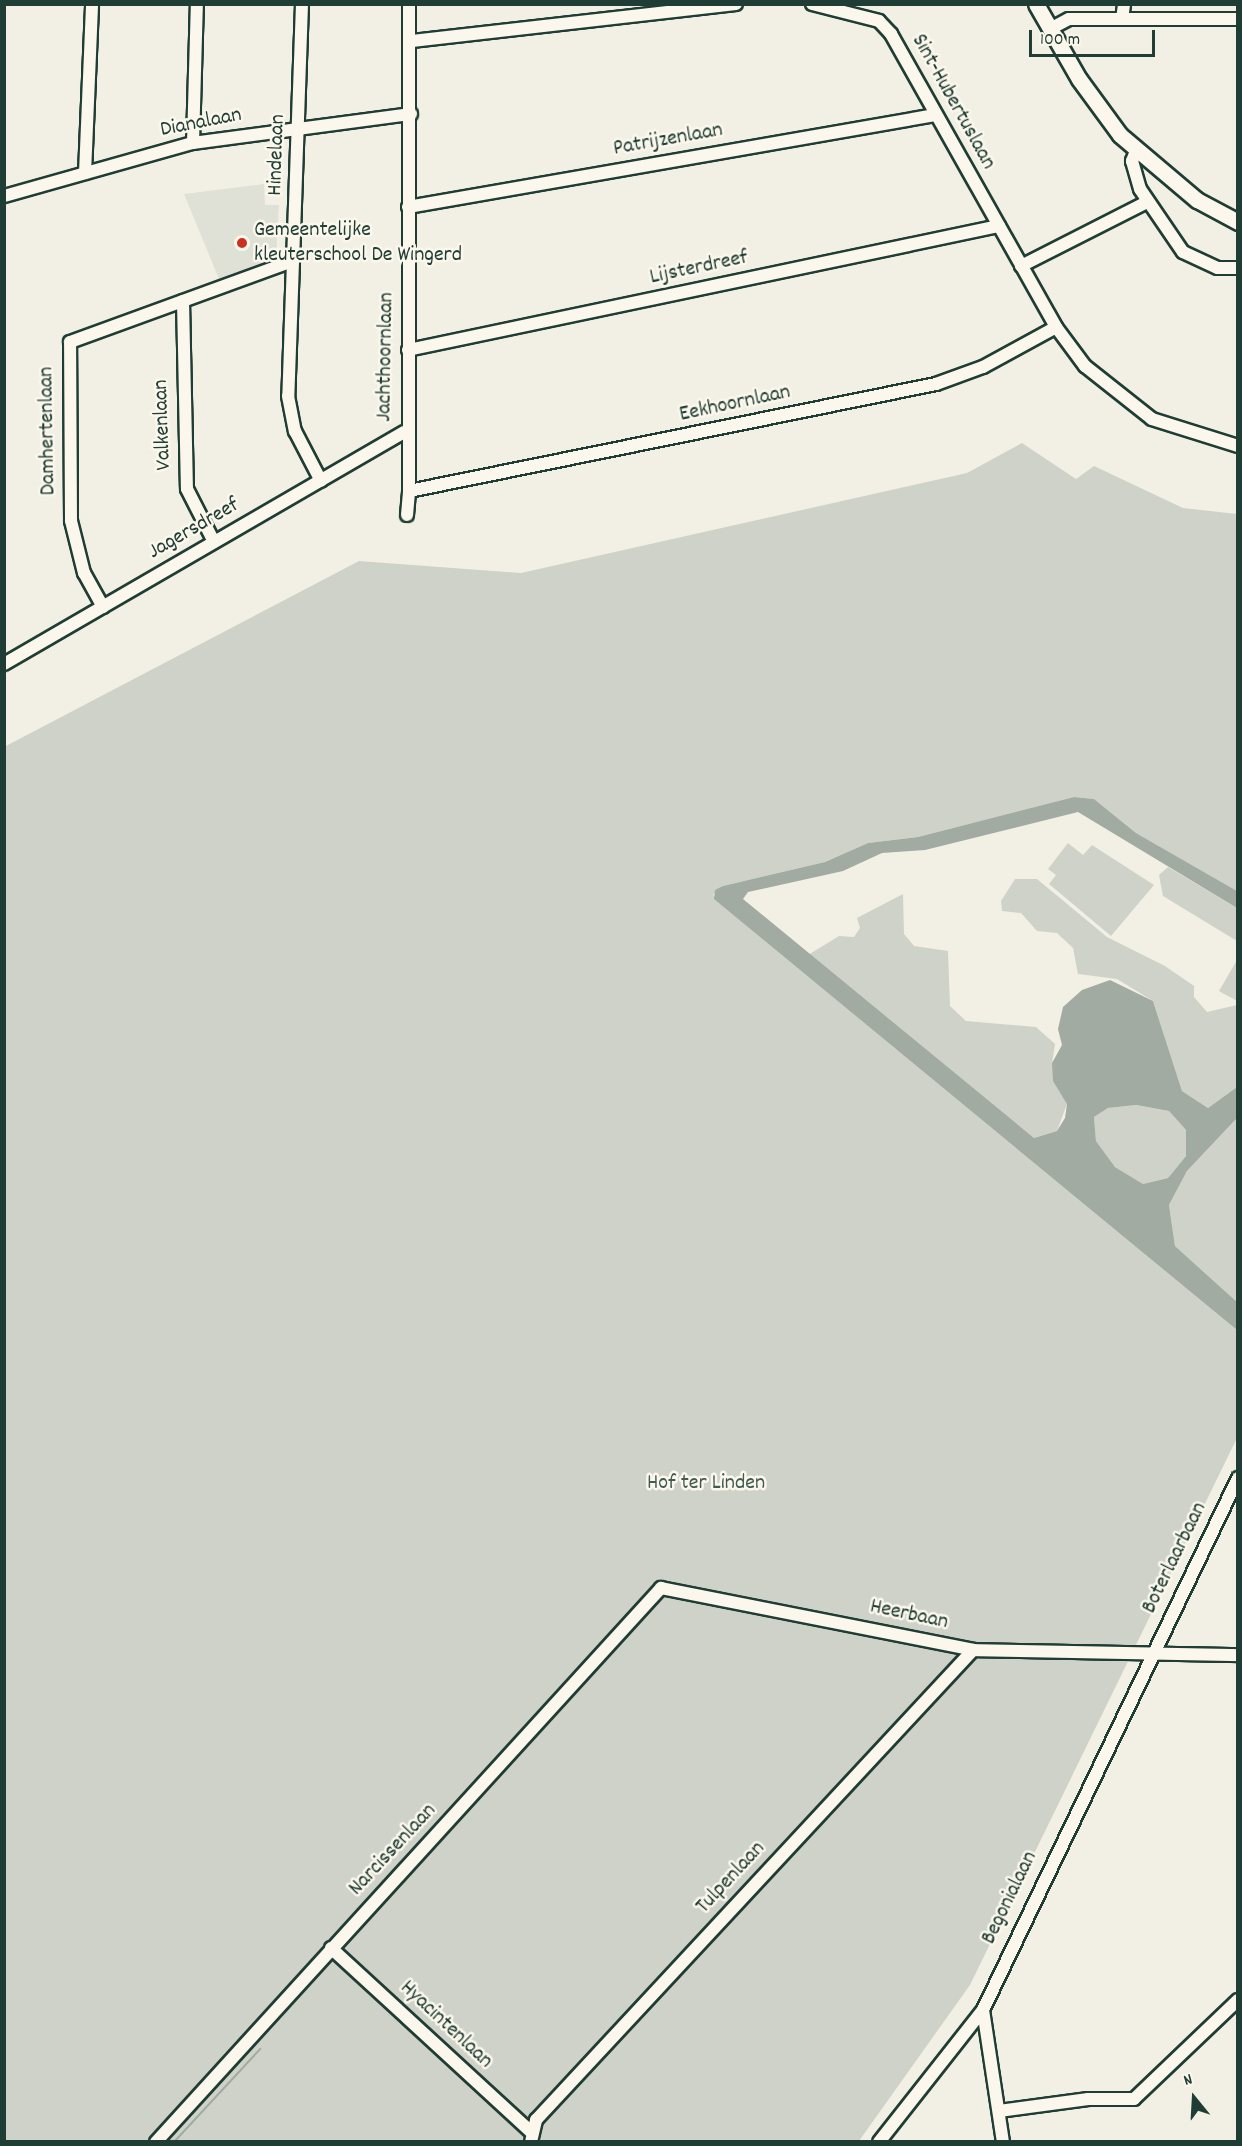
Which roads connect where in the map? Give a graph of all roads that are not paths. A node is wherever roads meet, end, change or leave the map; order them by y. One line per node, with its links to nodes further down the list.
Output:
1 (92, 4): 18 (street)
2 (198, 4): 16 (street)
3 (302, 4): 15 (street, Hindelaan)
4 (409, 4): 12 (street, Jachthoornlaan)
5 (735, 4): 12 (street)
6 (812, 4): 14 (street, Sint-Hubertuslaan)
7 (1036, 4): 11 (main road)
8 (1124, 4): 9 (street)
9 (1122, 19): 10 (street); 11 (street)
10 (1238, 19)
11 (1050, 29): 17 (main road)
12 (412, 40): 13 (street, Jachthoornlaan)
13 (411, 114): 15 (street, Dianalaan); 21 (street, Jachthoornlaan)
14 (935, 115): 21 (street, Patrijzenlaan); 23 (street, Sint-Hubertuslaan)
15 (299, 128): 16 (street, Dianalaan); 24 (street, Hindelaan)
16 (193, 143): 18 (street, Dianalaan)
17 (1136, 151): 20 (street); 22 (main road)
18 (85, 173): 19 (street, Dianalaan)
19 (4, 195)
20 (1147, 202): 25 (street); 26 (street)
21 (408, 207): 29 (street, Jachthoornlaan)
22 (1238, 222)
23 (999, 226): 25 (street, Sint-Hubertuslaan); 29 (street, Lijsterdreef)
24 (293, 261): 27 (street, Damhertenlaan); 32 (street, Hindelaan)
25 (1022, 266): 28 (street, Sint-Hubertuslaan)
26 (1238, 268)
27 (183, 301): 35 (street, Valkenlaan); 36 (street, Damhertenlaan)
28 (1056, 327): 31 (street, Sint-Hubertuslaan); 33 (street, Eekhoornlaan)
29 (408, 350): 30 (street, Jachthoornlaan)
30 (405, 432): 32 (street, Jagersdreef); 33 (street, Jachthoornlaan)
31 (1238, 446)
32 (321, 481): 35 (street, Jagersdreef)
33 (410, 492): 34 (street, Jachthoornlaan)
34 (407, 515)
35 (214, 542): 36 (street, Jagersdreef)
36 (103, 607): 37 (street, Jagersdreef)
37 (4, 664)
38 (1238, 1478): 42 (street, Boterlaarbaan)
39 (662, 1588): 40 (street, Heerbaan); 43 (street, Narcissenlaan)
40 (973, 1650): 42 (street, Heerbaan); 47 (street, Tulpenlaan)
41 (1238, 1655): 42 (street, Heerbaan)
42 (1151, 1656): 45 (street, Begonialaan)
43 (331, 1948): 47 (street, Hyacintenlaan); 48 (street, Narcissenlaan)
44 (1238, 2000): 46 (street)
45 (983, 2010): 46 (street); 49 (street, Begonialaan)
46 (999, 2111): 50 (street)
47 (531, 2137)
48 (156, 2142)
49 (879, 2142)
50 (1003, 2142)

